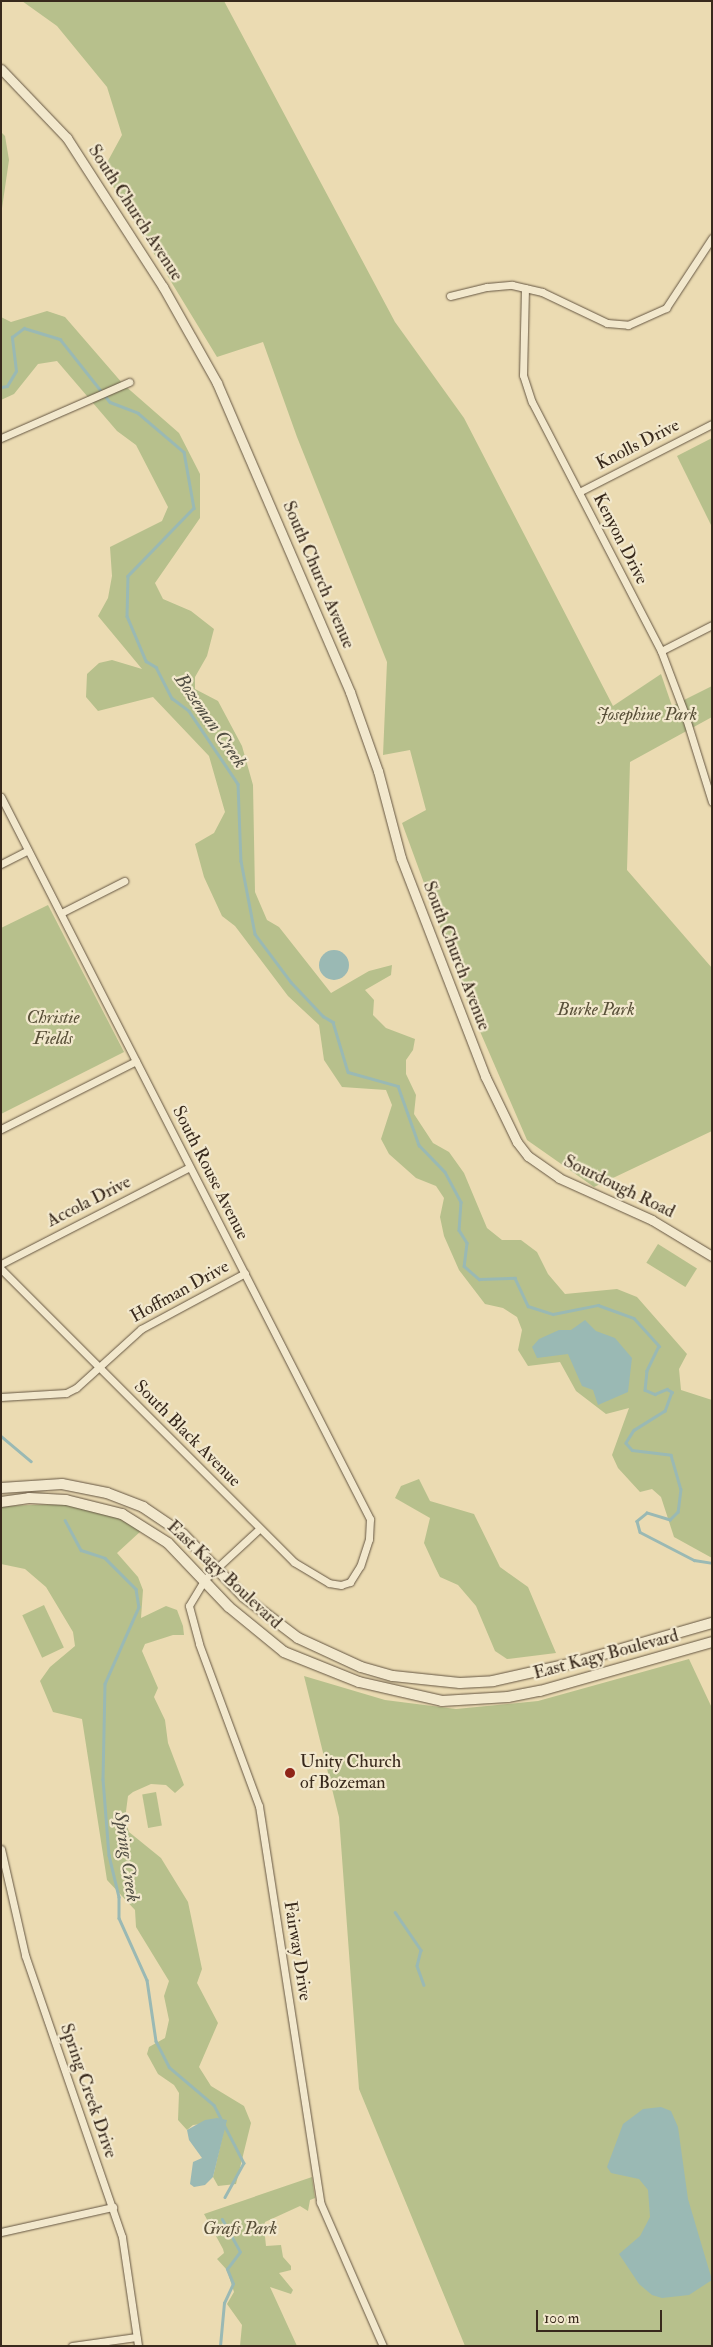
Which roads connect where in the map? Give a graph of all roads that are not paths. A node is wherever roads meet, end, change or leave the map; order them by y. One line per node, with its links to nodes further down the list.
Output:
1 (1, 68): 19 (street, South Church Avenue)
2 (712, 238): 3 (street)
3 (525, 288): 4 (street); 8 (street, Kenyon Drive)
4 (450, 296)
5 (129, 382): 7 (street)
6 (712, 424): 8 (street, Knolls Drive)
7 (1, 438)
8 (579, 492): 10 (street, Kenyon Drive)
9 (712, 625): 10 (street)
10 (660, 652): 12 (street, Kenyon Drive)
11 (1, 797): 13 (street, South Rouse Avenue)
12 (712, 802)
13 (28, 850): 14 (street); 16 (street, South Rouse Avenue)
14 (1, 864)
15 (124, 881): 16 (street)
16 (61, 913): 17 (street, South Rouse Avenue)
17 (136, 1060): 18 (street); 20 (street, South Rouse Avenue)
18 (1, 1129)
19 (517, 1142): 21 (street, Sourdough Road)
20 (190, 1167): 22 (street, Accola Drive); 24 (street, South Rouse Avenue)
21 (712, 1256)
22 (1, 1264)
23 (1, 1269): 25 (street, South Black Avenue)
24 (245, 1273): 25 (street, Hoffman Drive); 30 (street, South Rouse Avenue)
25 (100, 1367): 26 (street, Hoffman Drive); 29 (street, South Black Avenue)
26 (1, 1397)
27 (1, 1488): 31 (main road, East Kagy Boulevard)
28 (1, 1502): 32 (main road, East Kagy Boulevard)
29 (259, 1529): 30 (street, South Black Avenue); 31 (street, Fairway Drive)
30 (360, 1566)
31 (218, 1569): 32 (street, Fairway Drive); 33 (main road, East Kagy Boulevard)
32 (205, 1579): 34 (main road, East Kagy Boulevard); 41 (street, Fairway Drive)
33 (712, 1623)
34 (712, 1642)
35 (1, 1849): 36 (street, Spring Creek Drive)
36 (112, 2207): 37 (street); 38 (street, Spring Creek Drive)
37 (1, 2232)
38 (136, 2337): 39 (street); 40 (street, Spring Creek Drive)
39 (72, 2346)
40 (138, 2346)
41 (383, 2346)

